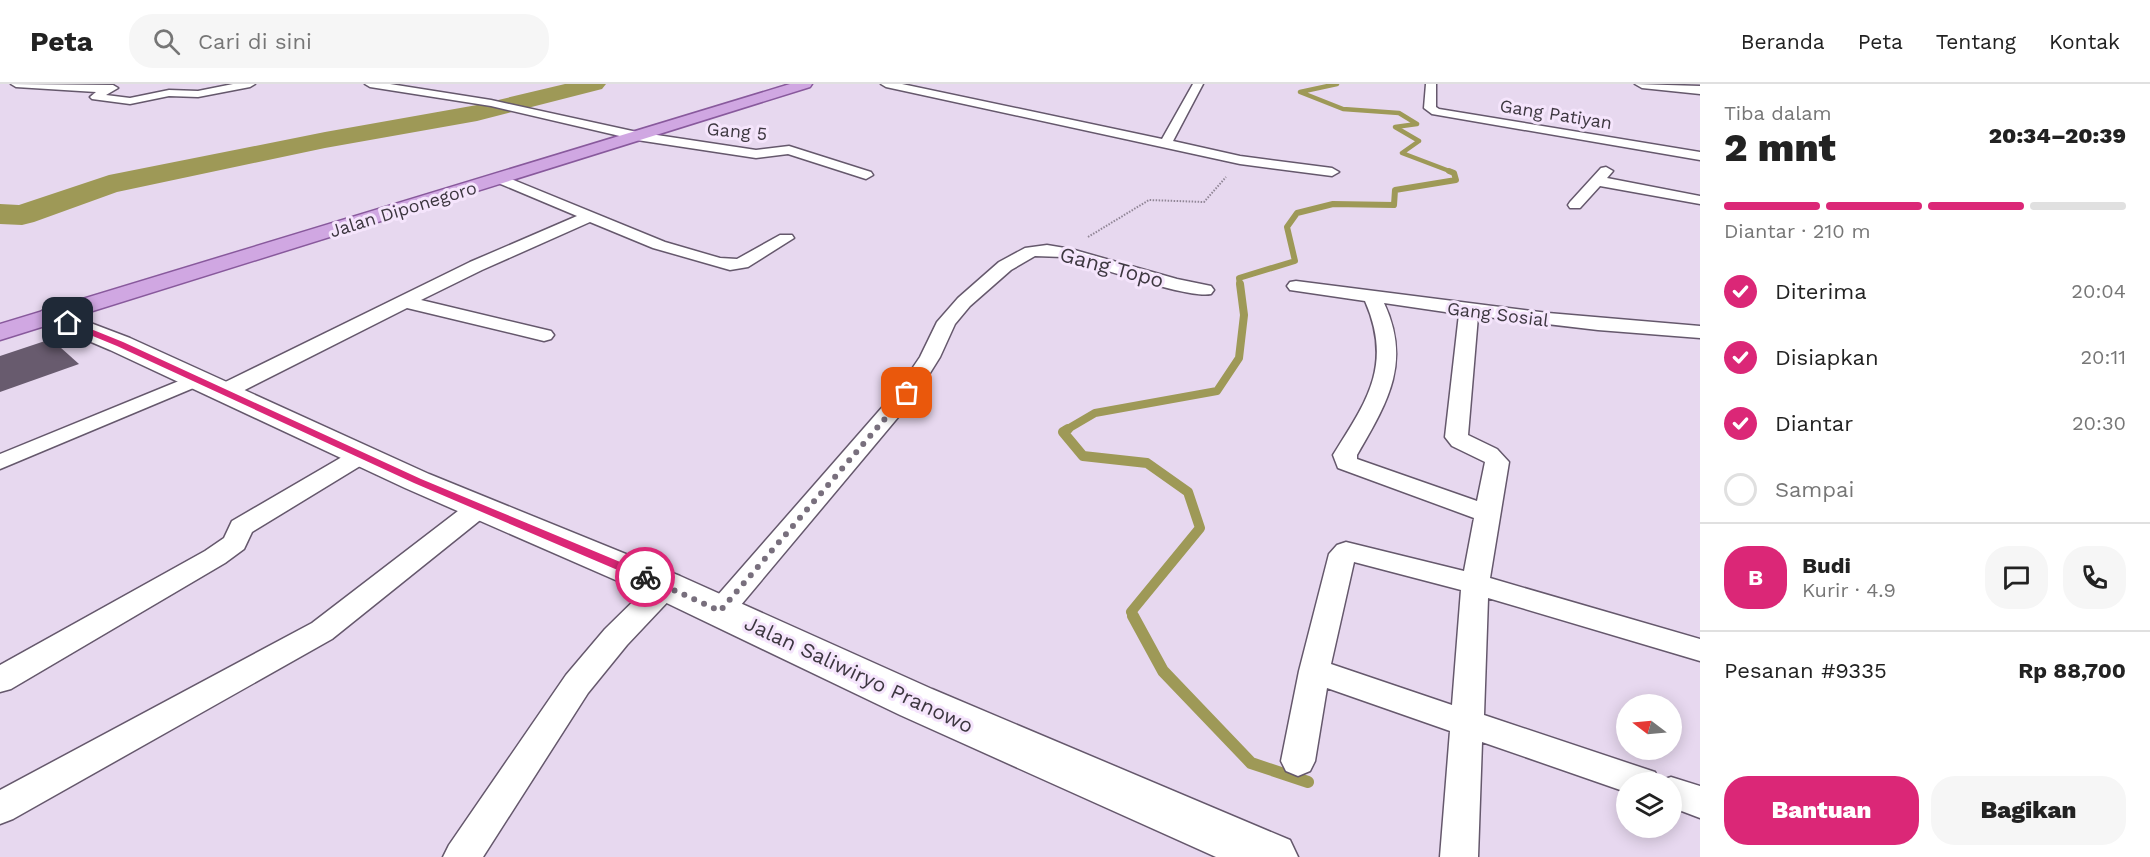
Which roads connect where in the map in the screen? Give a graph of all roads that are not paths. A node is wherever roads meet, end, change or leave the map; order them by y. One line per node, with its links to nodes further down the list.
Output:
1 (16, 84): 13 (street)
2 (250, 84): 13 (street)
3 (369, 84): 11 (street, Gang 5)
4 (409, 84): 11 (street)
5 (805, 84): 15 (main road, Jalan Diponegoro)
6 (886, 84): 16 (street)
7 (1198, 84): 16 (street)
8 (1431, 84): 17 (street, Gang Patiyan)
9 (1642, 84): 12 (street)
10 (125, 86): 13 (street)
11 (395, 88): 15 (street, Gang 5)
12 (1690, 88): 14 (street)
13 (107, 89)
14 (1700, 101)
15 (637, 136): 19 (street, Gang 5); 20 (main road, Jalan Diponegoro)
16 (1165, 144): 18 (street)
17 (1700, 156)
18 (1332, 172)
19 (866, 175)
20 (501, 179): 23 (street); 30 (main road, Jalan Diponegoro)
21 (1700, 200): 22 (street)
22 (1575, 205)
23 (591, 216): 24 (street); 28 (street)
24 (786, 238)
25 (1296, 286): 27 (street, Gang Sosial)
26 (1205, 290): 41 (street, Gang Topo)
27 (1372, 297): 29 (street, Gang Sosial); 38 (street)
28 (406, 302): 33 (street); 34 (street)
29 (1469, 311): 32 (street, Gang Sosial); 38 (street)
30 (51, 316): 31 (main road, Jalan Diponegoro); 34 (street, Jalan Saliwiryo Pranowo)
31 (0, 332)
32 (1700, 332)
33 (544, 335)
34 (209, 386): 35 (street, Jalan Saliwiryo Pranowo); 36 (street)
35 (362, 455): 37 (street, Jalan Saliwiryo Pranowo); 44 (street)
36 (0, 462)
37 (480, 507): 40 (street, Jalan Saliwiryo Pranowo); 50 (street)
38 (1488, 514): 39 (street)
39 (1475, 584): 42 (street); 43 (street); 45 (street)
40 (666, 586): 41 (street, Jalan Saliwiryo Pranowo); 51 (street)
41 (720, 611): 52 (street, Jalan Saliwiryo Pranowo)
42 (1700, 650)
43 (1314, 671): 45 (street); 46 (street)
44 (0, 680)
45 (1467, 723): 47 (street); 53 (street)
46 (1298, 761)
47 (1616, 774)
48 (1682, 796): 49 (street)
49 (1700, 802)
50 (0, 807)
51 (462, 857)
52 (1272, 857)
53 (1459, 857)

